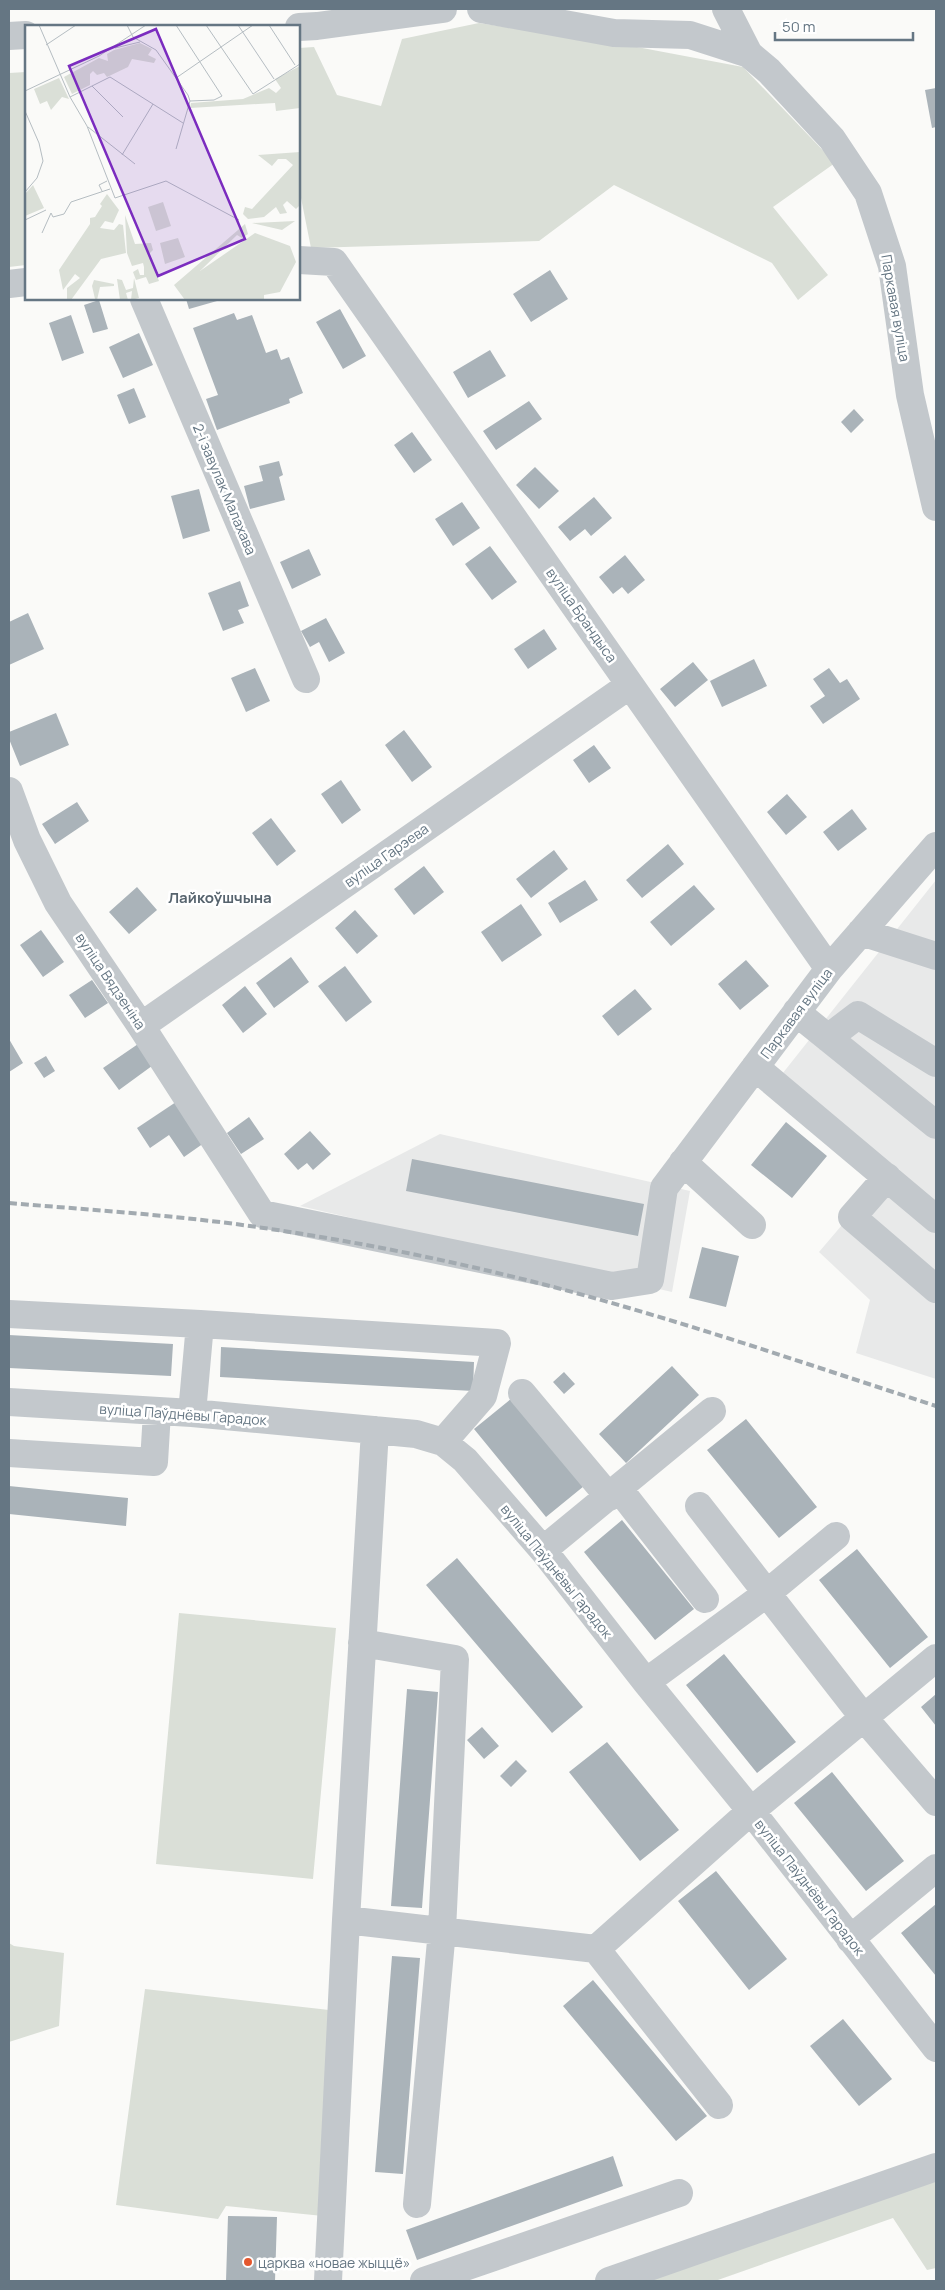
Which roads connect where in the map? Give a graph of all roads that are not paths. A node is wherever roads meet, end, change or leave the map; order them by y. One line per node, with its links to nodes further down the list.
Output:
1 (442, 9): 4 (street)
2 (481, 9): 7 (street)
3 (726, 9): 7 (street, Паркавая вуліца)
4 (300, 27)
5 (25, 35): 6 (street)
6 (9, 36)
7 (748, 54): 12 (street, Паркавая вуліца)
8 (300, 260): 14 (street, вуліца Брандыса)
9 (25, 282): 10 (street)
10 (9, 284)
11 (144, 300): 13 (street, 2-і завулак Малахава)
12 (936, 506)
13 (306, 679)
14 (630, 684): 19 (street, вуліца Брандыса); 21 (street, вуліца Гарэева)
15 (9, 791): 21 (street, вуліца Вядзеніна)
16 (931, 861): 17 (street, Паркавая вуліца)
17 (861, 932): 18 (street); 19 (street, Паркавая вуліца)
18 (936, 956)
19 (829, 969): 20 (street, Паркавая вуліца)
20 (796, 1012): 22 (street); 24 (street, Паркавая вуліца)
21 (142, 1026): 28 (street, вуліца Вядзеніна)
22 (828, 1038): 23 (street); 25 (street)
23 (936, 1063)
24 (755, 1067): 26 (street, Паркавая вуліца); 27 (street)
25 (936, 1126)
26 (683, 1162): 28 (street, Паркавая вуліца); 30 (street)
27 (887, 1177): 29 (street); 31 (street)
28 (664, 1188)
29 (936, 1219)
30 (752, 1225)
31 (936, 1289)
32 (9, 1314): 33 (street)
33 (200, 1324): 38 (street); 40 (street)
34 (522, 1393): 42 (street)
35 (9, 1402): 37 (street, вуліца Паўднёвы Гарадок)
36 (712, 1411): 42 (street)
37 (157, 1412): 38 (street, вуліца Паўднёвы Гарадок); 41 (street)
38 (192, 1413): 39 (street, вуліца Паўднёвы Гарадок)
39 (375, 1430): 40 (street, вуліца Паўднёвы Гарадок); 48 (street)
40 (443, 1442): 45 (street, вуліца Паўднёвы Гарадок)
41 (9, 1453)
42 (614, 1494): 45 (street); 47 (street)
43 (699, 1506): 46 (street)
44 (836, 1536): 46 (street)
45 (543, 1550): 50 (street, вуліца Паўднёвы Гарадок)
46 (766, 1594): 50 (street); 51 (street)
47 (705, 1599)
48 (362, 1643): 55 (street); 56 (street)
49 (936, 1658): 51 (street)
50 (646, 1682): 53 (street, вуліца Паўднёвы Гарадок)
51 (864, 1718): 52 (street); 53 (street)
52 (936, 1802)
53 (751, 1810): 57 (street, вуліца Паўднёвы Гарадок); 58 (street)
54 (936, 1868): 57 (street)
55 (346, 1920): 56 (street); 64 (street)
56 (442, 1930): 58 (street); 63 (street)
57 (850, 1938): 59 (street, вуліца Паўднёвы Гарадок)
58 (596, 1950): 60 (street)
59 (936, 2048)
60 (719, 2105)
61 (936, 2166): 66 (street)
62 (679, 2193): 65 (street)
63 (417, 2204)
64 (328, 2281)
65 (424, 2281)
66 (609, 2281)

